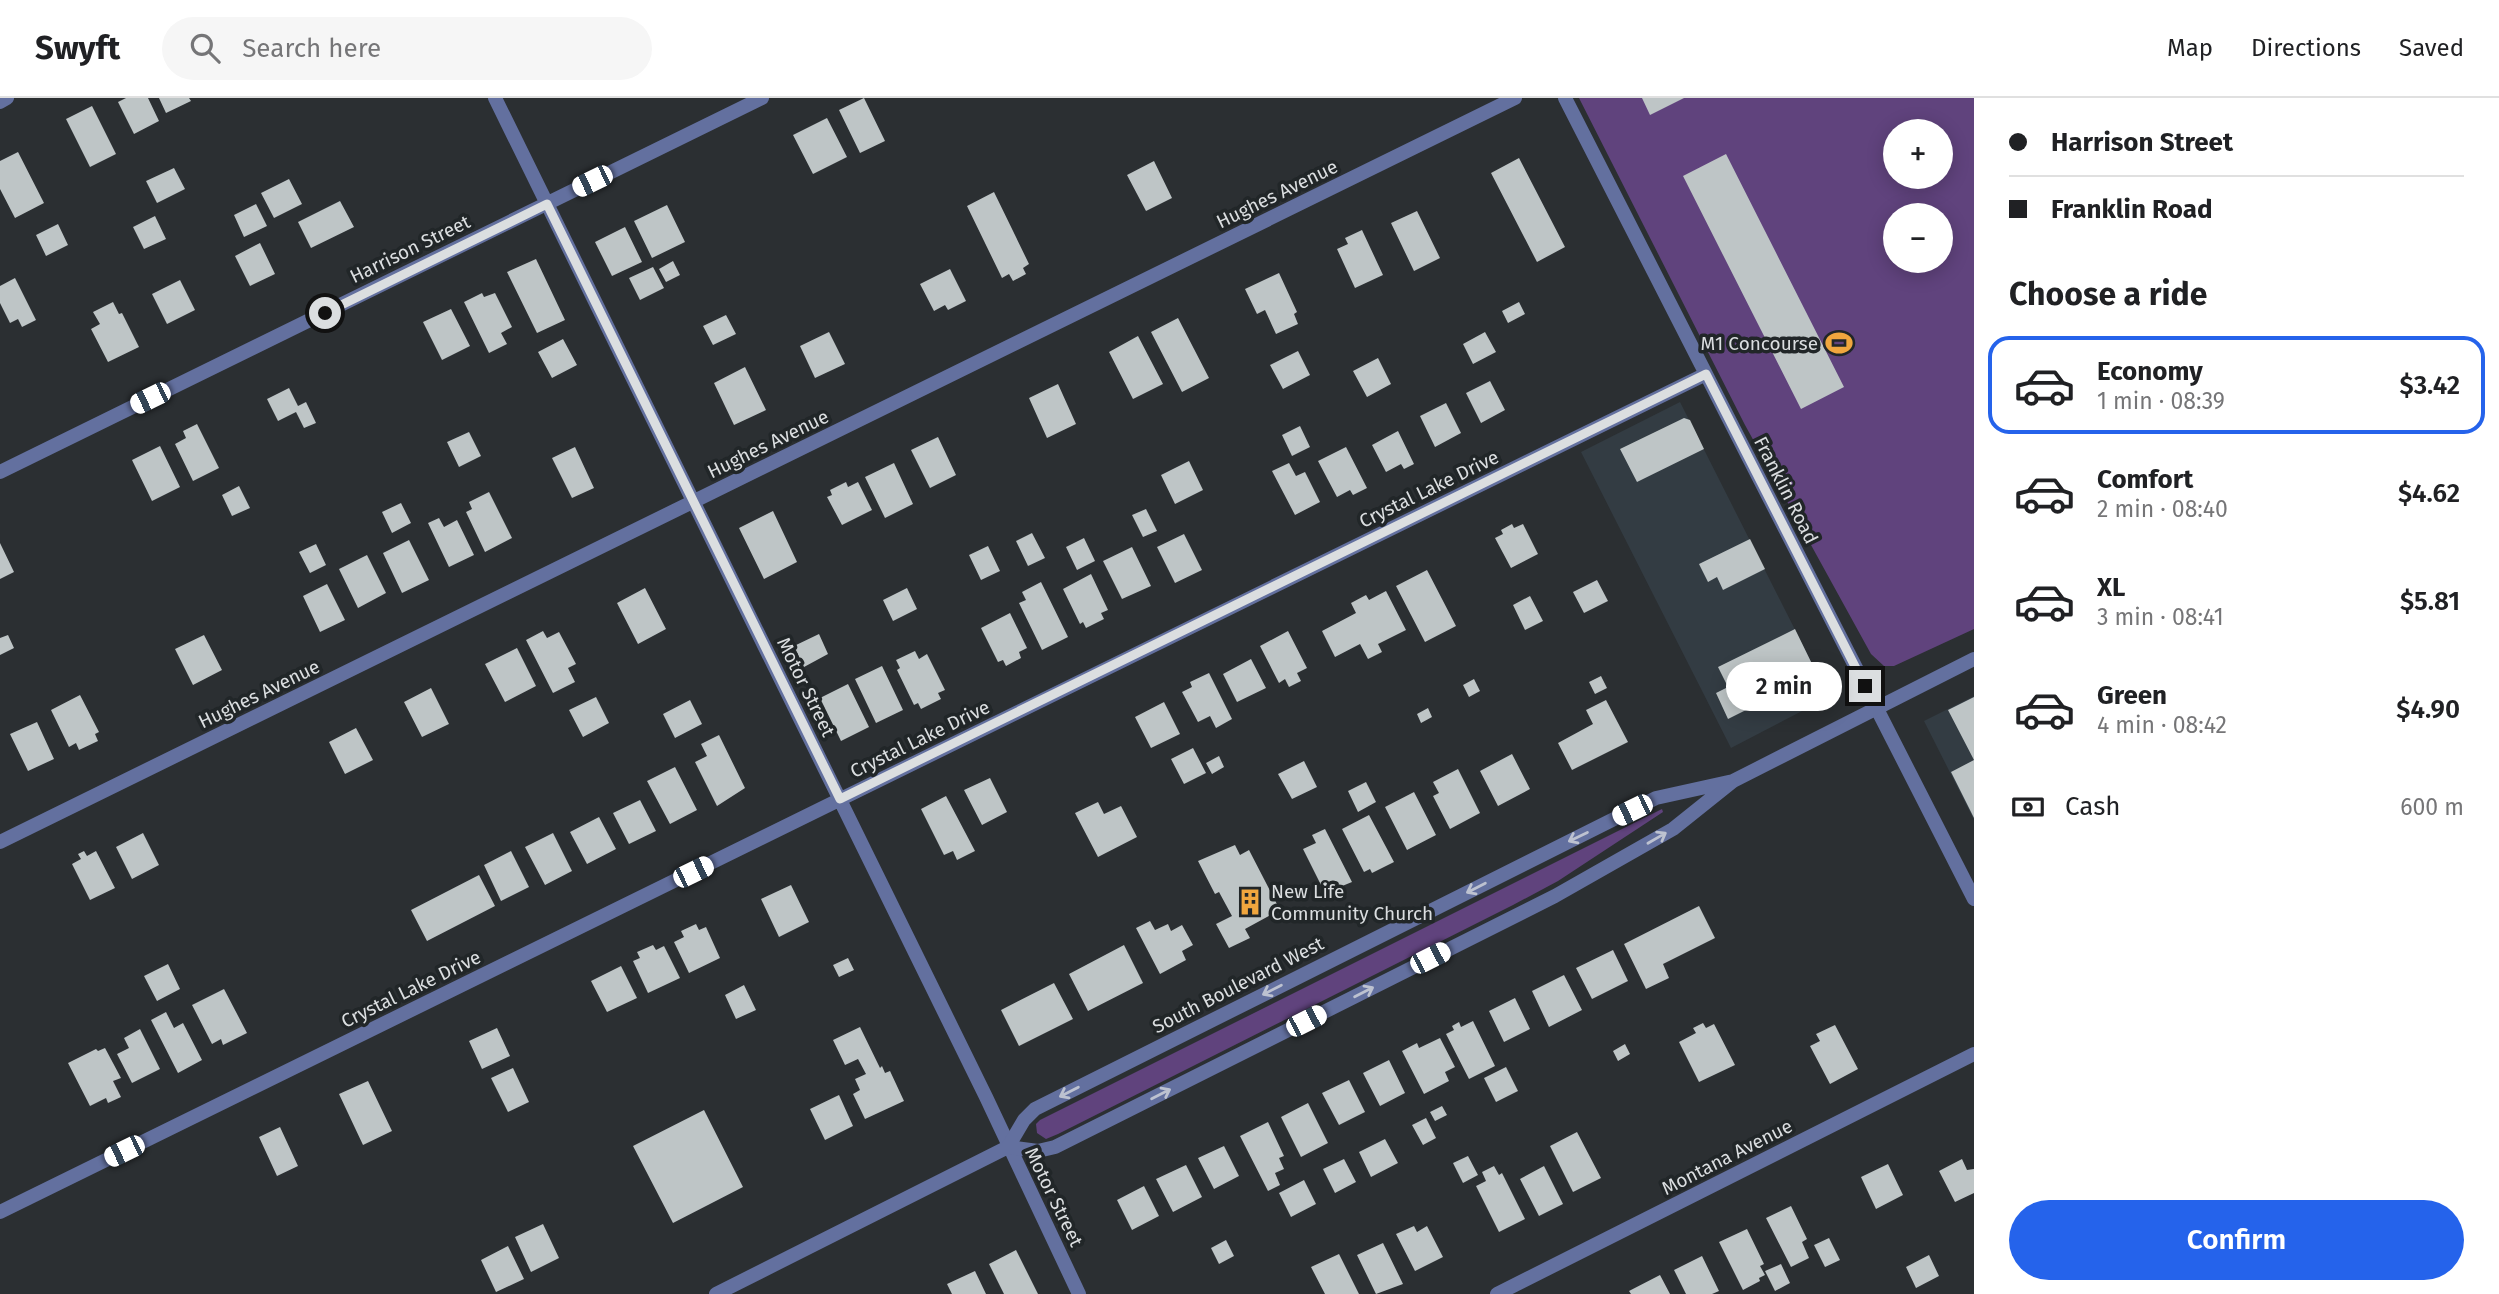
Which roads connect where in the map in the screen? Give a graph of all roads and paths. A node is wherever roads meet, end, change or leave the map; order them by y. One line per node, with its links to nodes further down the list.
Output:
1 (7, 98): 6 (street)
2 (495, 98): 7 (street, Motor Street)
3 (762, 98): 7 (street, Harrison Street)
4 (1515, 98): 10 (street, Hughes Avenue)
5 (1565, 98): 8 (street, Franklin Road)
6 (0, 102)
7 (547, 204): 9 (street, Harrison Street); 10 (street, Motor Street)
8 (1706, 374): 12 (street, Franklin Road); 14 (street, Crystal Lake Drive)
9 (0, 472)
10 (693, 502): 14 (street, Motor Street); 15 (street, Hughes Avenue)
11 (1974, 659): 12 (street, South Boulevard West)
12 (1877, 709): 13 (street, South Boulevard West); 16 (street, Franklin Road)
13 (1733, 781): 18 (street, South Boulevard West, one-way to 13); 18 (street, South Boulevard West, one-way to 18)
14 (840, 799): 18 (street, Motor Street); 19 (street, Crystal Lake Drive)
15 (0, 842)
16 (1974, 899)
17 (1974, 1055): 22 (street, Montana Avenue)
18 (1008, 1147): 20 (street); 21 (street, Motor Street)
19 (0, 1212)
20 (716, 1294)
21 (1079, 1294)
22 (1497, 1294)

